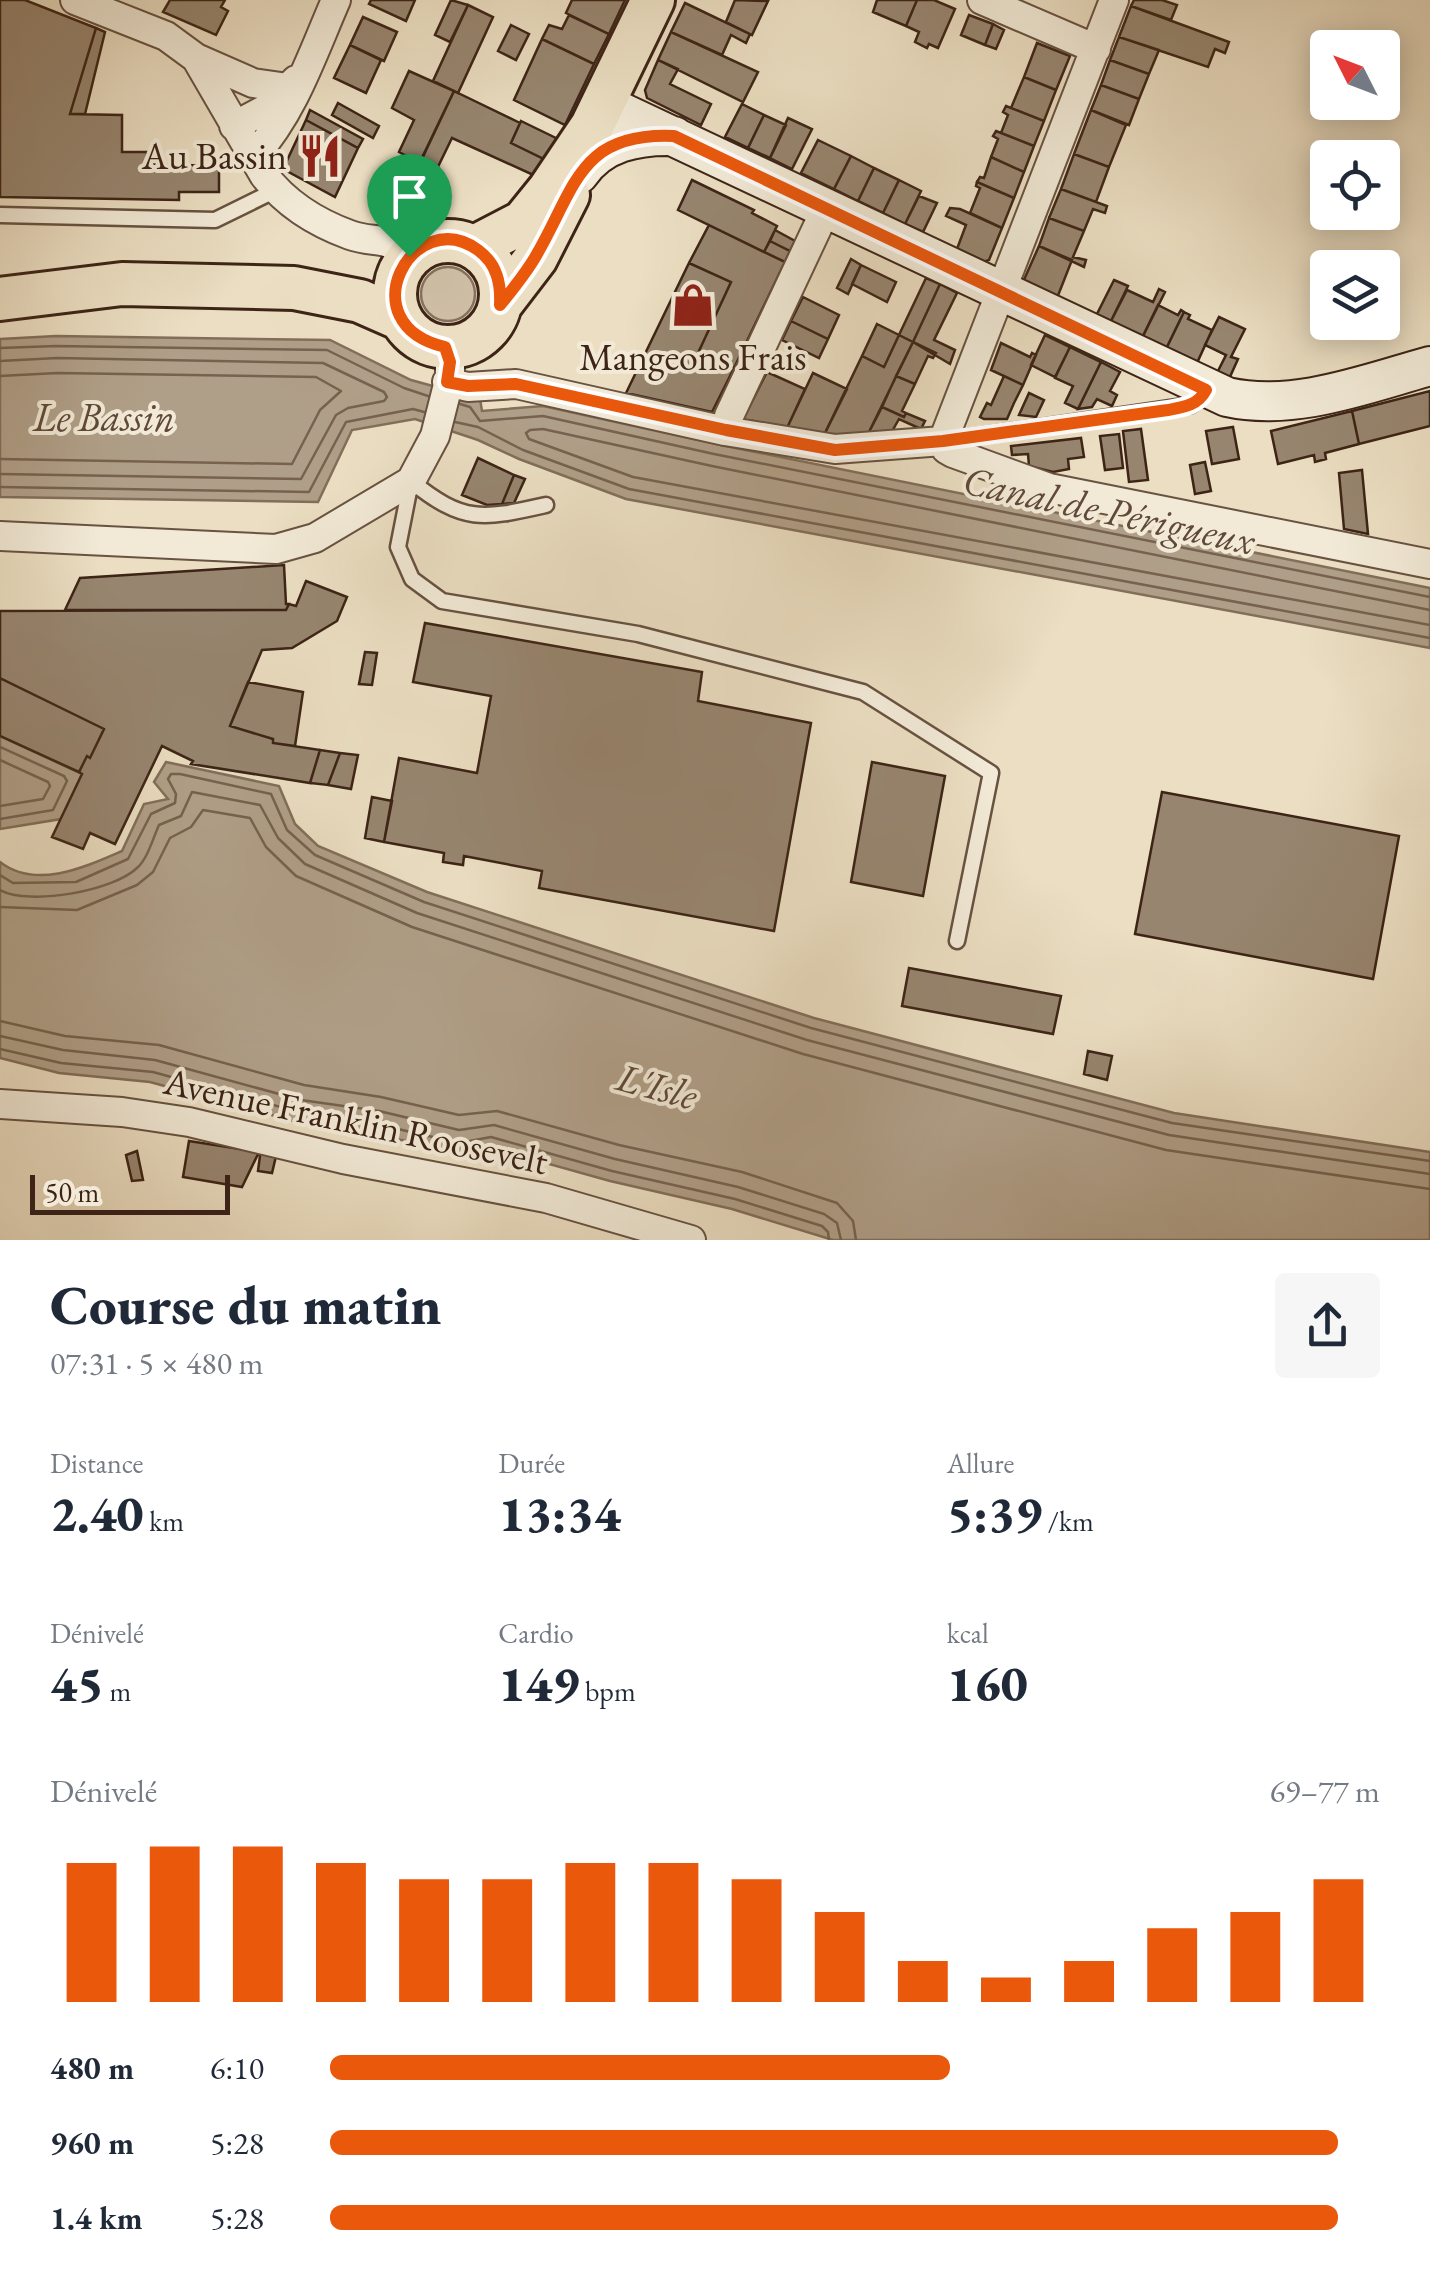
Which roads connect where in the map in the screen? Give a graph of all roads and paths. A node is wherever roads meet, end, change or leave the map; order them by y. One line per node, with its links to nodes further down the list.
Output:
1 (74, 0): 7 (street)
2 (336, 0): 8 (street)
3 (653, 0): 9 (main road)
4 (982, 0): 6 (street)
5 (1114, 0): 6 (street)
6 (1096, 48): 22 (street)
7 (196, 58): 8 (street); 10 (street)
8 (296, 80): 10 (street); 12 (street)
9 (598, 115): 11 (main road); 13 (main road); 17 (main road)
10 (234, 126): 12 (street)
11 (674, 136): 13 (main road); 15 (main road)
12 (254, 156): 14 (street)
13 (579, 174): 24 (main road)
14 (276, 190): 16 (lane); 18 (street)
15 (826, 209): 22 (main road); 29 (street)
16 (0, 215)
17 (475, 247): 18 (main road); 24 (main road)
18 (405, 262): 21 (main road); 25 (main road)
19 (0, 279): 20 (main road)
20 (122, 284): 21 (main road); 23 (main road)
21 (294, 288): 25 (main road)
22 (1003, 293): 28 (main road); 30 (street)
23 (0, 298)
24 (500, 305): 27 (main road)
25 (400, 319): 27 (main road)
26 (1430, 366): 28 (main road)
27 (446, 372): 29 (street); 31 (street)
28 (1206, 390): 30 (lane)
29 (726, 430): 30 (street)
30 (943, 441): 34 (street)
31 (411, 480): 32 (lane); 33 (street); 35 (lane)
32 (546, 505)
33 (0, 536)
34 (1430, 564)
35 (957, 941)
36 (0, 1104): 37 (street, Avenue Franklin Roosevelt)
37 (691, 1240)

